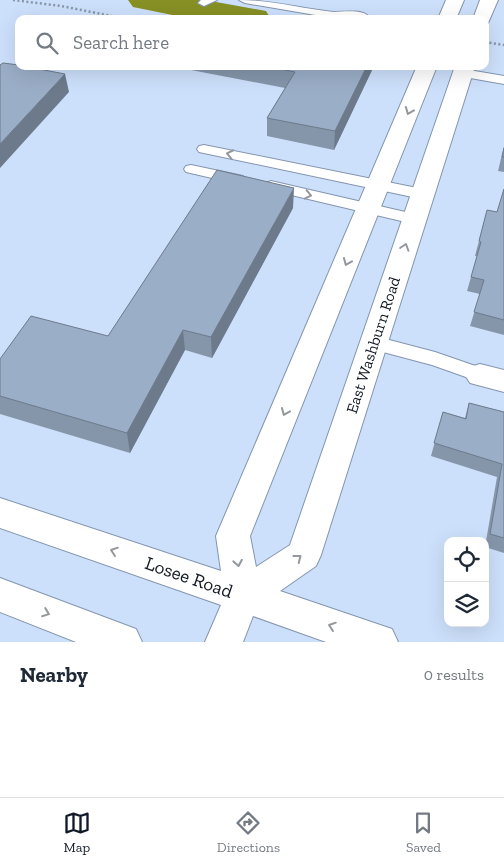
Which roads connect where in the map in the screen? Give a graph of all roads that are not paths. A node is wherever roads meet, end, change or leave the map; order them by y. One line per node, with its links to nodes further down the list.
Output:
1 (244, 0): 4 (lane)
2 (455, 0): 5 (street)
3 (489, 0): 6 (street)
4 (333, 15)
5 (449, 15)
6 (483, 15)
7 (424, 70): 14 (street, one-way to 14)
8 (464, 70): 9 (lane); 15 (street, East Washburn Road)
9 (504, 80)
10 (204, 149): 12 (lane, one-way to 10)
11 (190, 168): 13 (lane)
12 (297, 168): 13 (lane); 14 (lane)
13 (285, 190): 14 (lane, one-way to 14)
14 (374, 197): 15 (lane); 15 (lane); 20 (street, one-way to 20)
15 (418, 206): 16 (street, East Washburn Road, one-way to 15)
16 (374, 343): 17 (lane); 20 (street, East Washburn Road, one-way to 16)
17 (492, 378)
18 (0, 513): 20 (street, Losee Road, one-way to 18)
19 (0, 595): 21 (street, one-way to 21)
20 (243, 595): 22 (street); 23 (street, Losee Road, one-way to 20)
21 (123, 642)
22 (224, 642)
23 (378, 642)

